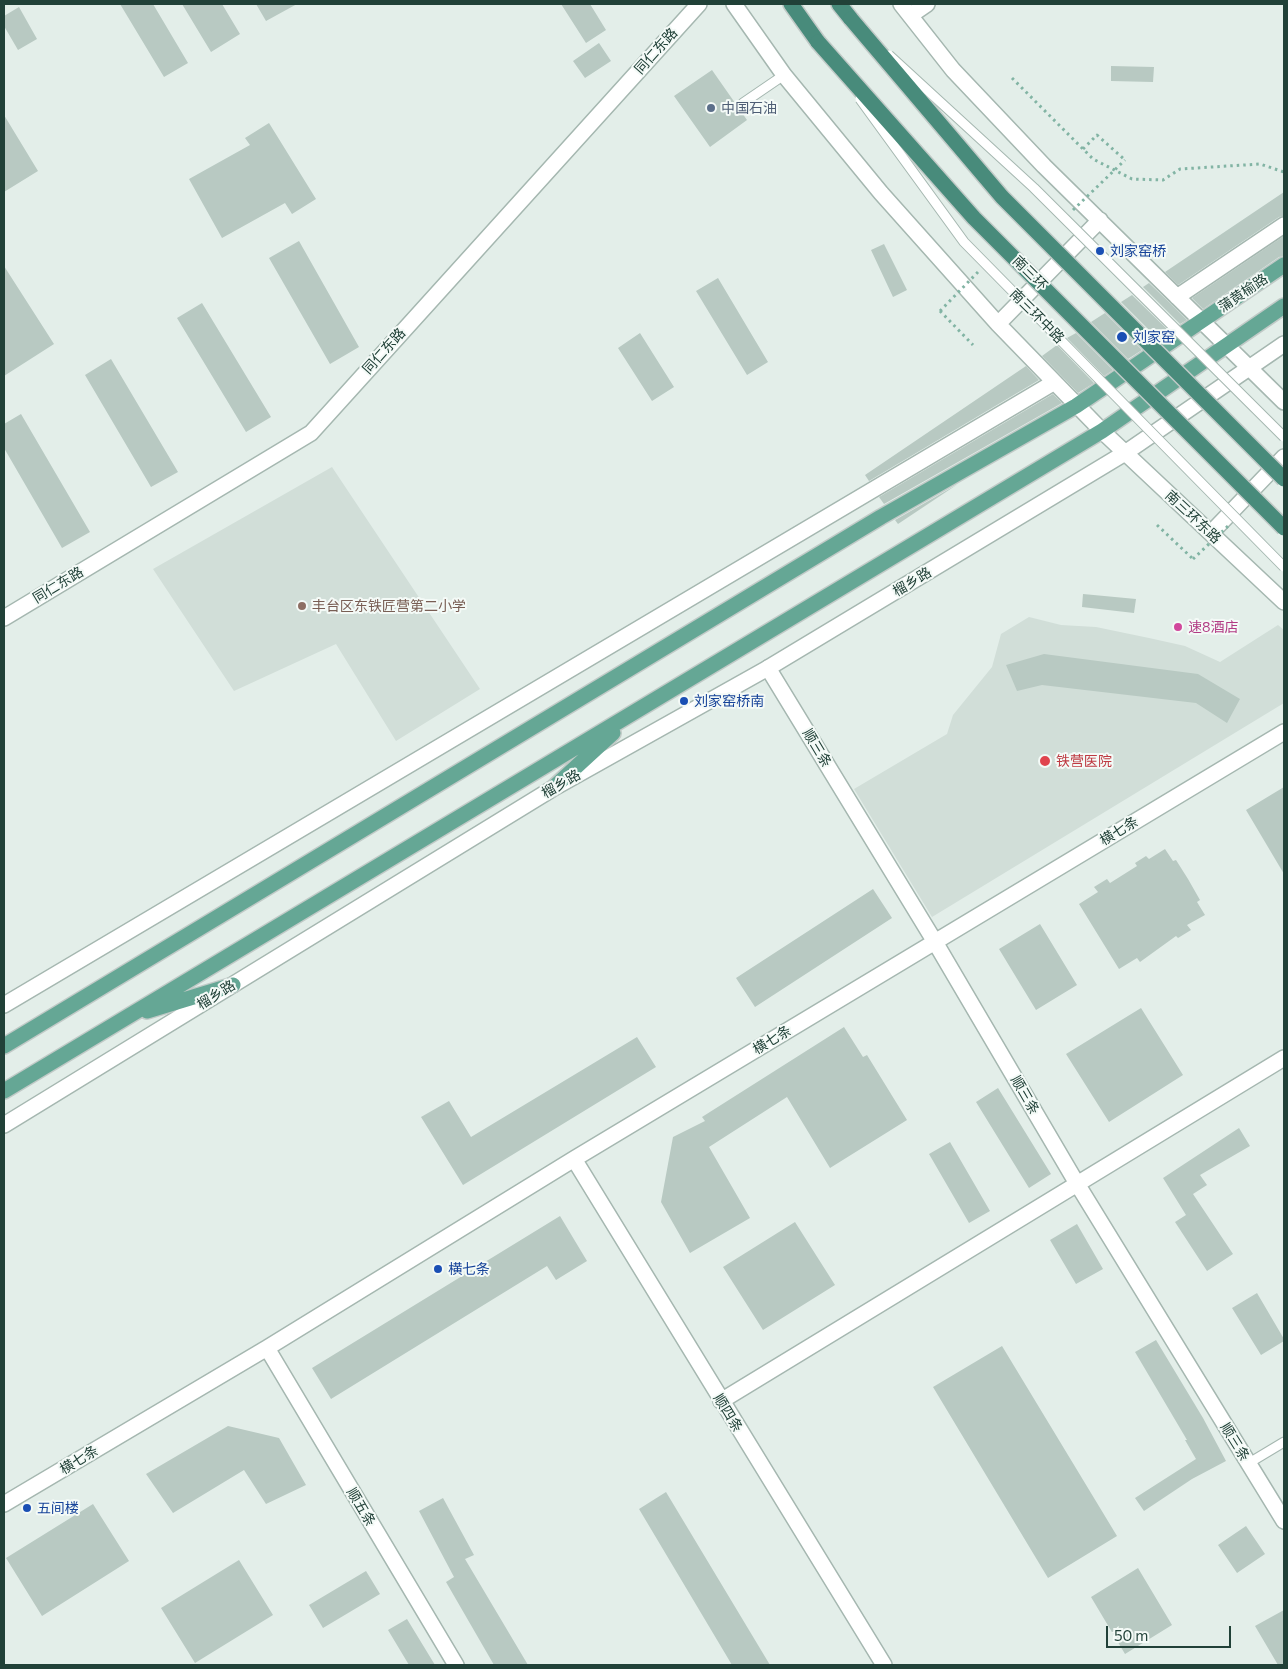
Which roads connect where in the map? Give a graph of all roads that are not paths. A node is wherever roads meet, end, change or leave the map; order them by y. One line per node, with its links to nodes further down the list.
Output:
1 (699, 4): 33 (street, 同仁东路)
2 (734, 4): 9 (street)
3 (791, 4): 8 (highway, 南三环)
4 (840, 4): 7 (highway)
5 (927, 4): 6 (street)
6 (906, 10): 11 (street)
7 (850, 19): 25 (lane, bridge); 28 (highway, bridge)
8 (818, 42): 29 (highway, 南三环, bridge); 31 (lane, 南三环中路, bridge)
9 (784, 75): 10 (lane); 17 (street)
10 (743, 103)
11 (1100, 220): 14 (street); 17 (street)
12 (1284, 224): 14 (street)
13 (1284, 265): 16 (main road, 蒲黄榆路)
14 (1177, 298): 16 (street)
15 (1284, 306): 19 (main road)
16 (1201, 321): 19 (street); 23 (main road, 蒲黄榆路)
17 (998, 324): 21 (street)
18 (1284, 344): 20 (street, 榴乡路)
19 (1226, 345): 20 (street); 24 (main road, 榴乡路)
20 (1249, 368): 22 (street); 26 (street, 榴乡路)
21 (1053, 383): 23 (street); 40 (street)
22 (1284, 402)
23 (1076, 406): 24 (street, 南三环东路); 42 (main road)
24 (1102, 431): 26 (street, 南三环东路); 35 (main road, 榴乡路)
25 (1284, 437)
26 (1125, 453): 30 (street, 南三环东路); 34 (street, 榴乡路)
27 (1284, 457): 30 (street)
28 (1284, 479)
29 (1284, 528)
30 (1211, 532): 32 (street, 南三环东路)
31 (1284, 566)
32 (1284, 602)
33 (4, 618)
34 (768, 668): 37 (street, 榴乡路); 38 (street, 顺三条)
35 (638, 710): 37 (main road); 41 (main road, 榴乡路)
36 (1284, 732): 38 (street, 横七条)
37 (552, 789): 39 (street, 榴乡路)
38 (935, 942): 46 (street, 横七条); 47 (street, 顺三条)
39 (232, 985): 41 (main road); 45 (street, 榴乡路)
40 (4, 1005)
41 (124, 1018): 44 (main road, 榴乡路)
42 (4, 1046)
43 (1284, 1058): 47 (street)
44 (4, 1091)
45 (4, 1125)
46 (574, 1159): 48 (street, 横七条); 49 (street, 顺四条)
47 (1076, 1182): 49 (street); 51 (street, 顺三条)
48 (267, 1348): 52 (street, 横七条); 54 (street, 顺五条)
49 (721, 1401): 55 (street, 顺四条)
50 (1284, 1442): 51 (lane)
51 (1248, 1463): 53 (street, 顺三条)
52 (4, 1504)
53 (1284, 1521)
54 (456, 1665)
55 (884, 1665)

